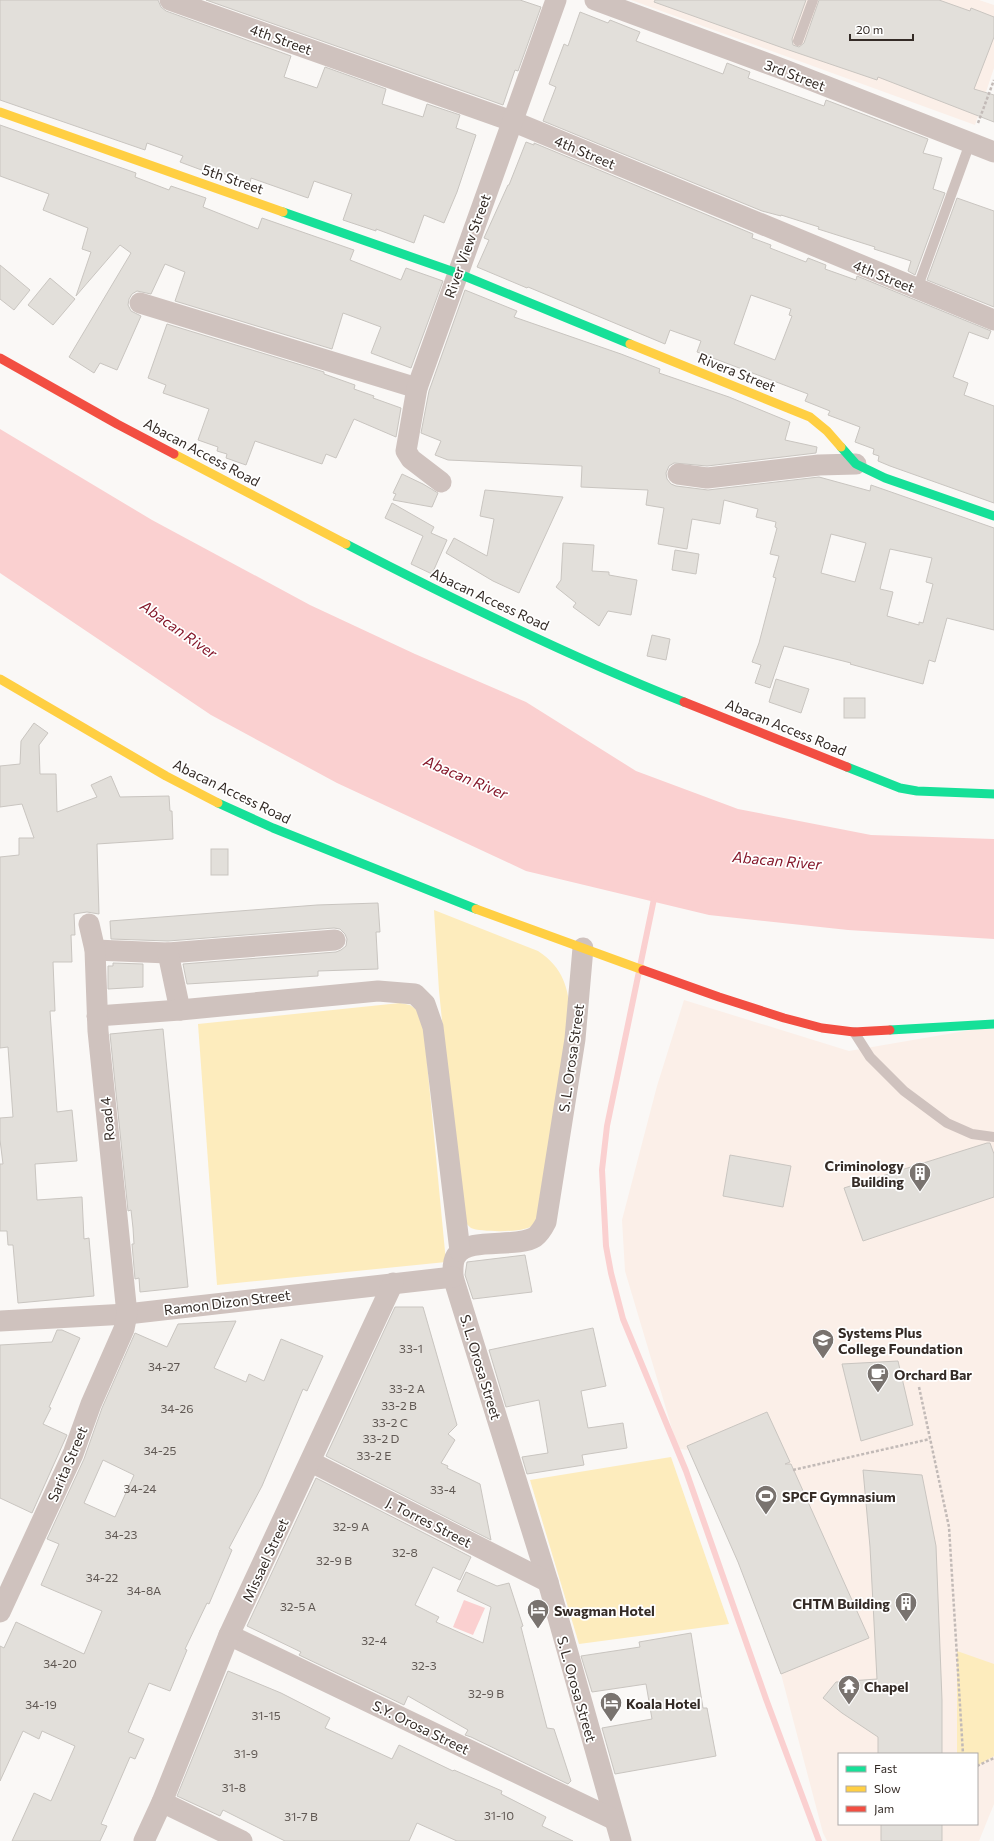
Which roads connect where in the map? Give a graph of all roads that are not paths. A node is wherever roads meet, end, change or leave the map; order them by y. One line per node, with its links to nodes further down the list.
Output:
1 (170, 0): 7 (street, 4th Street)
2 (556, 0): 7 (street, River View Street)
3 (595, 0): 8 (street, 3rd Street)
4 (813, 0): 5 (lane)
5 (798, 41)
6 (0, 112): 10 (street, 5th Street)
7 (512, 121): 10 (street, River View Street); 11 (street, 4th Street)
8 (970, 143): 9 (street, 3rd Street); 11 (lane)
9 (994, 152)
10 (457, 273): 15 (street, River View Street); 16 (street, Rivera Street)
11 (917, 289): 13 (street, 4th Street)
12 (140, 303): 15 (street)
13 (994, 320)
14 (0, 358): 21 (street, Abacan Access Road)
15 (417, 388): 18 (street, River View Street)
16 (856, 464): 17 (street); 19 (street, Rivera Street)
17 (678, 474)
18 (441, 482)
19 (994, 516)
20 (0, 678): 24 (street, Abacan Access Road)
21 (994, 794)
22 (89, 924): 25 (street, Road 4)
23 (335, 940): 26 (street)
24 (583, 948): 30 (street, Abacan Access Road); 32 (street, S. L. Orosa Street)
25 (95, 950): 26 (street); 28 (street, Road 4)
26 (168, 953): 27 (street)
27 (180, 1010): 28 (street); 32 (street)
28 (97, 1016): 35 (street, Road 4)
29 (994, 1024): 30 (street, Abacan Access Road)
30 (854, 1032): 31 (lane)
31 (994, 1137)
32 (460, 1251): 33 (street, S. L. Orosa Street)
33 (453, 1277): 34 (street, Ramon Dizon Street); 38 (street, S. L. Orosa Street)
34 (393, 1283): 35 (street, Ramon Dizon Street); 37 (street, Missael Street)
35 (127, 1314): 36 (street, Ramon Dizon Street); 39 (street, Sarita Street)
36 (0, 1321)
37 (311, 1462): 38 (street, J. Torres Street); 40 (street, Missael Street)
38 (548, 1582): 42 (street, S. L. Orosa Street)
39 (0, 1612)
40 (229, 1635): 41 (street, Missael Street); 42 (street, S.Y. Orosa Street)
41 (162, 1802): 43 (street, Missael Street); 44 (street)
42 (613, 1819): 45 (street, S. L. Orosa Street)
43 (144, 1841)
44 (242, 1841)
45 (621, 1841)

